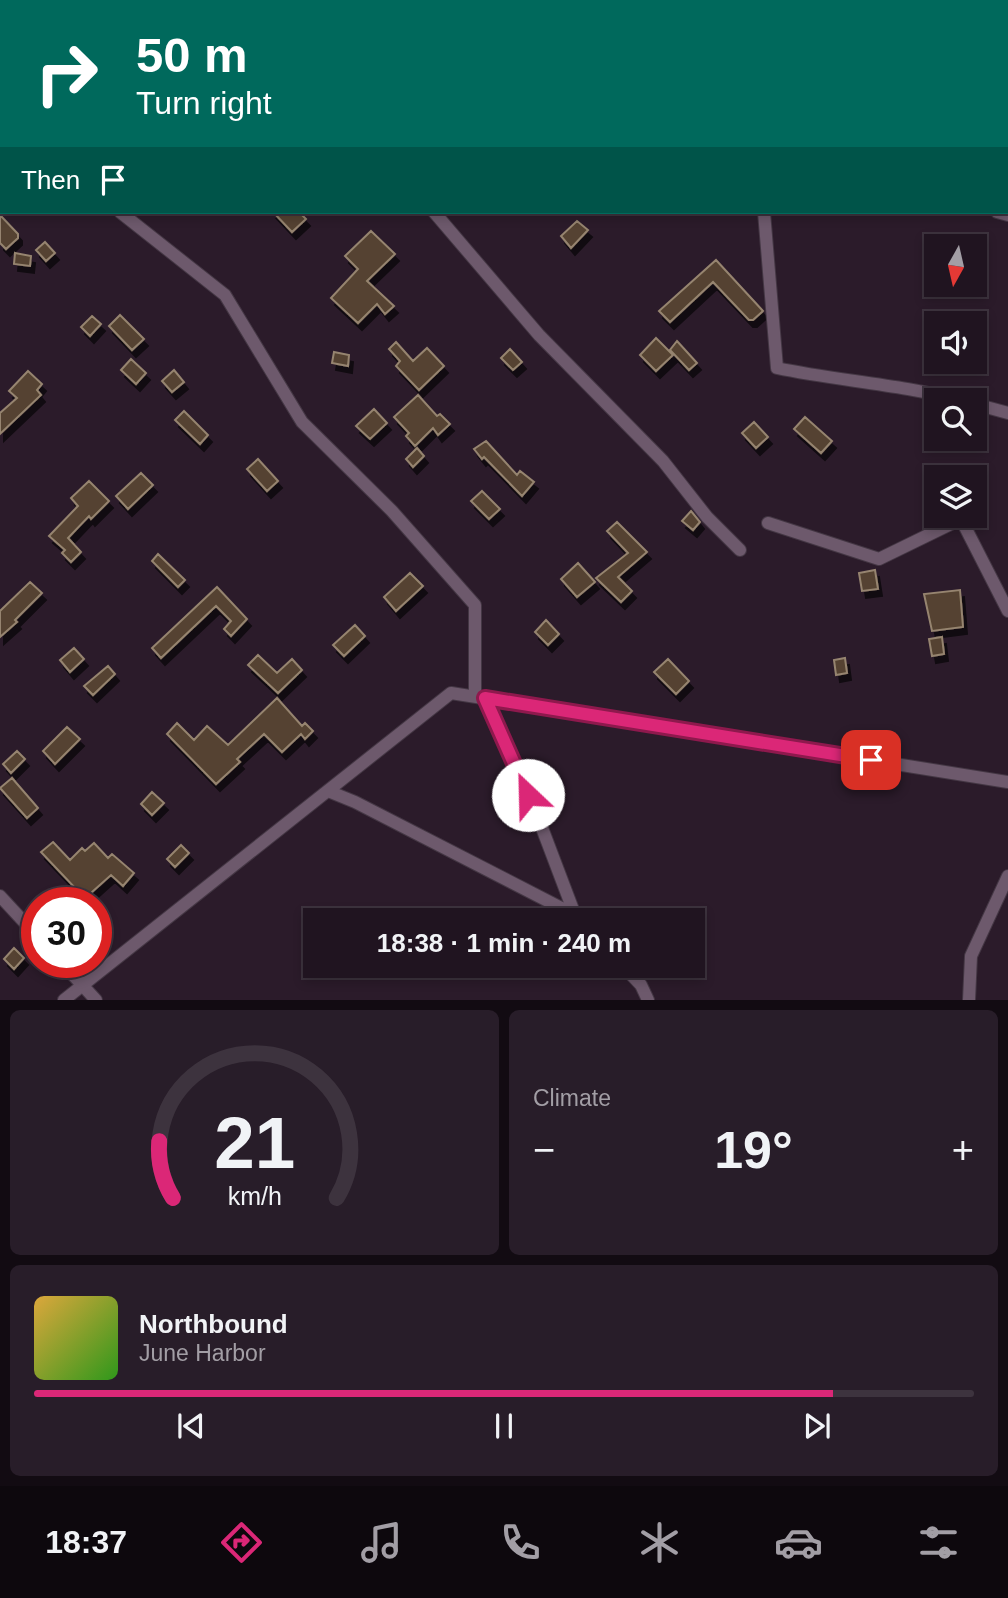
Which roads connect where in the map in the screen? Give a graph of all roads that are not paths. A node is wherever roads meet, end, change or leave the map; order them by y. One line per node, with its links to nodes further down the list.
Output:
1 (123, 214): 10 (street)
2 (436, 214): 8 (street)
3 (764, 214): 4 (street)
4 (924, 393)
5 (987, 407): 6 (street)
6 (1008, 413)
7 (768, 523): 9 (street)
8 (740, 550)
9 (1008, 611)
10 (480, 697): 11 (street); 12 (street); 16 (street)
11 (1008, 782)
12 (328, 791): 15 (street); 20 (street)
13 (1008, 876): 24 (street)
14 (0, 896): 17 (street)
15 (558, 908)
16 (573, 908)
17 (21, 919)
18 (75, 978): 20 (street)
19 (634, 978): 23 (street)
20 (81, 985): 21 (street); 22 (street)
21 (64, 999)
22 (96, 999)
23 (648, 999)
24 (969, 999)

